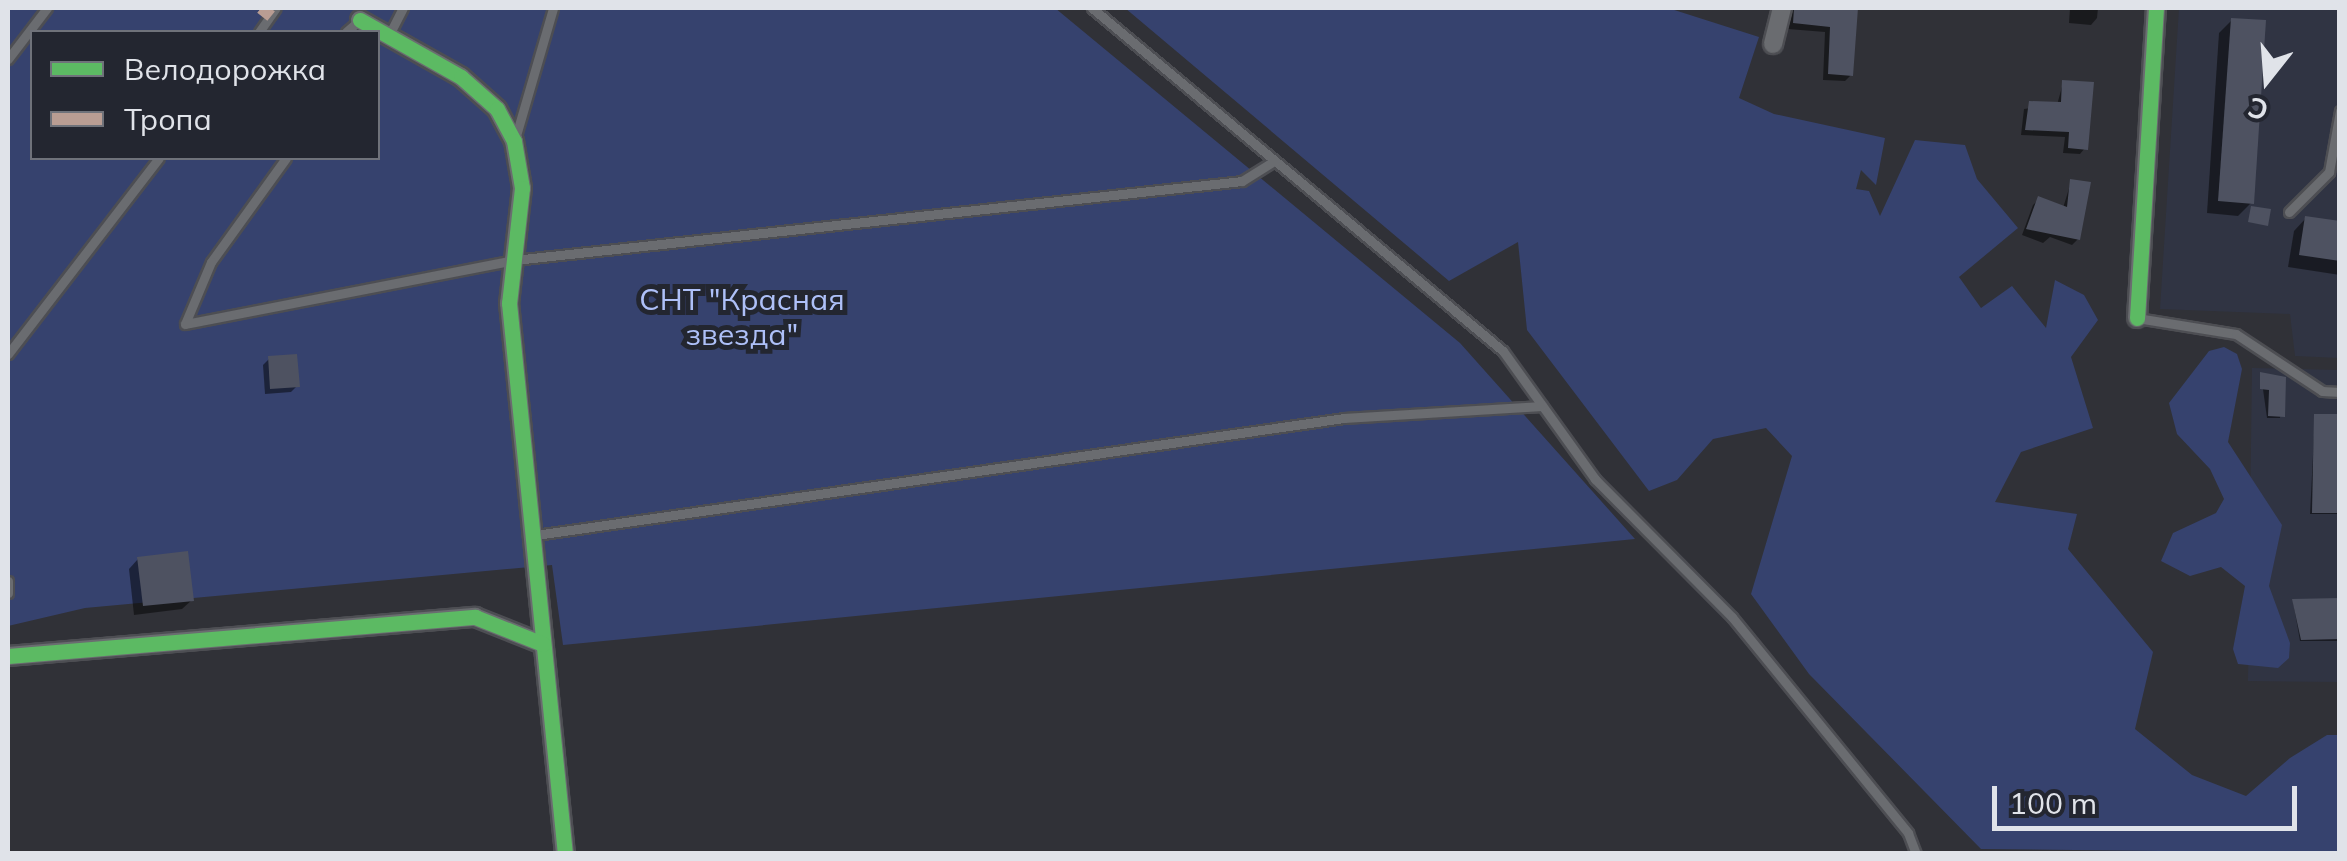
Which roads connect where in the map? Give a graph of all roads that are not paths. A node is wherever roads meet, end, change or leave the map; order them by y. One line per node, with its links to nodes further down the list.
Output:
1 (47, 8): 8 (lane)
2 (276, 8): 10 (lane)
3 (403, 8): 12 (lane)
4 (553, 8): 16 (lane)
5 (1091, 8): 19 (lane)
6 (1782, 8): 13 (street)
7 (2156, 8): 22 (street)
8 (30, 30)
9 (30, 30): 14 (lane)
10 (260, 30)
11 (380, 34): 12 (street)
12 (388, 36): 16 (street)
13 (1773, 44)
14 (8, 59)
15 (2340, 111): 20 (lane)
16 (514, 140): 21 (street)
17 (157, 160): 23 (lane)
18 (285, 160): 21 (lane)
19 (1274, 160): 21 (lane); 25 (lane)
20 (2289, 212)
21 (514, 260): 26 (street)
22 (2137, 318): 24 (lane)
23 (8, 354)
24 (2340, 392)
25 (1542, 406): 26 (lane); 32 (lane)
26 (536, 535): 29 (street)
27 (8, 581): 28 (lane)
28 (8, 592)
29 (544, 644): 30 (street); 31 (street)
30 (8, 656)
31 (565, 854)
32 (1916, 854)

